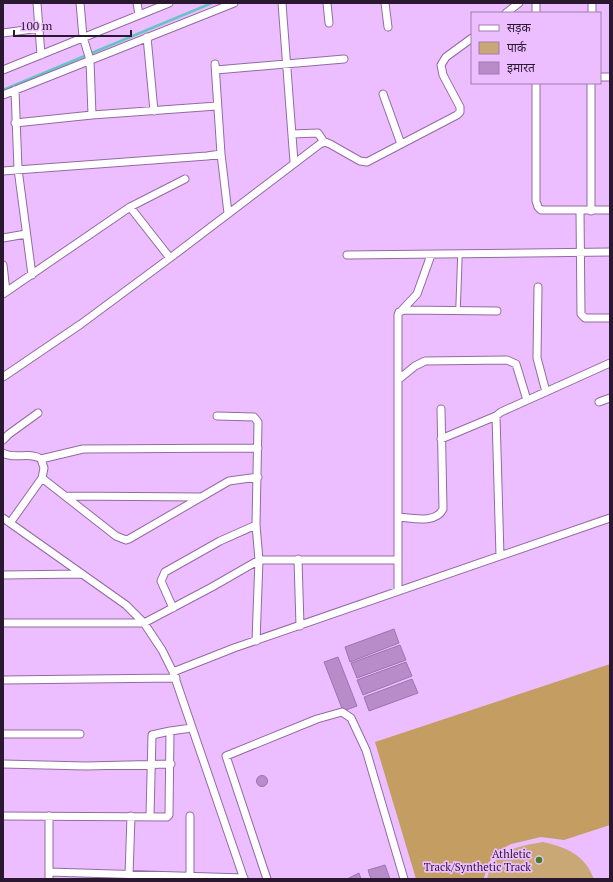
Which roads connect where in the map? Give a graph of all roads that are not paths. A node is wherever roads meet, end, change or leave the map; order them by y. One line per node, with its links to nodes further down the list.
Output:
1 (37, 3): 14 (street)
2 (80, 3): 16 (street)
3 (137, 3): 11 (street)
4 (169, 3): 11 (street)
5 (234, 3): 17 (street)
6 (282, 3): 22 (street)
7 (327, 3): 12 (street)
8 (385, 3): 13 (street)
9 (519, 3): 10 (street)
10 (507, 12)
11 (139, 15): 16 (street)
12 (329, 23)
13 (388, 27)
14 (40, 28): 15 (street); 19 (street)
15 (3, 32)
16 (83, 37): 19 (street); 20 (street)
17 (147, 37): 20 (street); 30 (street)
18 (471, 39): 35 (street)
19 (41, 55): 23 (street)
20 (90, 58): 26 (street); 31 (street)
21 (344, 59): 22 (street)
22 (288, 64): 29 (street); 33 (street)
23 (3, 70)
24 (536, 84): 42 (street)
25 (591, 84): 44 (street)
26 (15, 90): 28 (street); 32 (street)
27 (383, 94): 35 (street)
28 (3, 95)
29 (218, 106): 30 (street); 36 (street)
30 (154, 111): 31 (street)
31 (92, 115): 32 (street)
32 (15, 123): 38 (street)
33 (292, 134): 34 (street); 37 (street)
34 (324, 142): 35 (street); 37 (street)
35 (401, 144)
36 (220, 154): 38 (street); 45 (street)
37 (294, 162): 45 (street)
38 (18, 169): 39 (street); 46 (street)
39 (3, 171)
40 (185, 179): 41 (street)
41 (130, 207): 53 (street); 55 (street)
42 (580, 210): 44 (street); 49 (street)
43 (610, 210): 44 (street)
44 (591, 211)
45 (228, 213): 53 (street)
46 (26, 234): 47 (street); 55 (street)
47 (3, 238)
48 (610, 252): 49 (street)
49 (580, 253): 50 (street); 61 (street)
50 (460, 254): 52 (street); 59 (lane)
51 (347, 255): 52 (street)
52 (431, 255): 58 (street)
53 (170, 258): 63 (street)
54 (3, 265): 57 (street)
55 (32, 275): 57 (street)
56 (538, 287): 65 (street)
57 (5, 293)
58 (402, 310): 59 (street); 64 (street)
59 (458, 310): 60 (street)
60 (497, 311)
61 (610, 318)
62 (610, 363): 65 (street)
63 (3, 377)
64 (399, 379): 67 (street); 82 (street)
65 (546, 392): 67 (street)
66 (610, 398): 68 (street)
67 (527, 400): 72 (street)
68 (599, 402)
69 (441, 409): 73 (street)
70 (38, 413): 74 (street)
71 (217, 416): 75 (street)
72 (496, 416): 73 (street); 87 (street)
73 (441, 439): 82 (street)
74 (3, 440)
75 (258, 448): 77 (street); 78 (street)
76 (3, 453): 77 (street)
77 (42, 459): 79 (street)
78 (258, 477): 81 (street); 86 (street)
79 (42, 478): 80 (street); 85 (street)
80 (65, 496): 81 (street); 81 (street)
81 (201, 497)
82 (398, 517): 90 (street)
83 (3, 518): 85 (street)
84 (610, 518): 87 (street)
85 (10, 523): 91 (street)
86 (256, 524): 89 (street); 94 (street)
87 (500, 556): 93 (street)
88 (298, 559): 89 (street); 90 (street); 97 (street)
89 (259, 560): 94 (street); 98 (street)
90 (398, 560): 93 (street)
91 (82, 574): 92 (street); 96 (street)
92 (3, 576)
93 (398, 591): 97 (street)
94 (173, 608): 96 (street)
95 (3, 623): 96 (street)
96 (144, 623): 99 (street)
97 (300, 626): 98 (street)
98 (256, 641): 99 (street)
99 (174, 675): 100 (street); 101 (street)
100 (3, 680)
101 (192, 728): 102 (street); 116 (street)
102 (170, 731): 106 (street); 107 (street)
103 (3, 734): 104 (street)
104 (80, 734)
105 (3, 764): 106 (street)
106 (152, 764): 107 (street); 111 (street)
107 (171, 764): 111 (street)
108 (3, 816): 109 (street)
109 (49, 816): 110 (street); 113 (street)
110 (131, 816): 111 (street); 114 (street)
111 (150, 816)
112 (190, 816): 115 (street)
113 (49, 875): 114 (street)
114 (129, 875): 115 (street)
115 (190, 877): 116 (street)
116 (244, 879)
117 (266, 879): 118 (street)
118 (404, 879)

